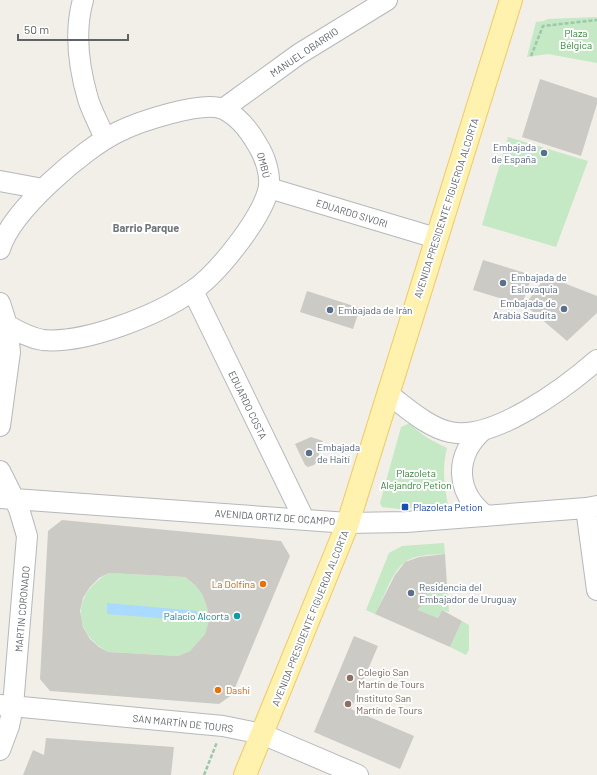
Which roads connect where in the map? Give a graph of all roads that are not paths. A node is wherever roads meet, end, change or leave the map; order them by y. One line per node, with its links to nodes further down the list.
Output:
1 (83, 0): 5 (street)
2 (387, 0): 4 (street, MANUEL OBARRIO)
3 (511, 0): 9 (main road, AVENIDA PRESIDENTE FIGUEROA ALCORTA)
4 (223, 109): 5 (street); 7 (street, OMBÚ)
5 (105, 139): 8 (street)
6 (0, 181): 8 (street)
7 (269, 188): 9 (street, EDUARDO SIVORI); 11 (street, OMBÚ)
8 (43, 190): 10 (street)
9 (436, 238): 15 (main road, AVENIDA PRESIDENTE FIGUEROA ALCORTA)
10 (0, 249)
11 (193, 291): 13 (street, OMBÚ); 22 (street, EDUARDO COSTA)
12 (0, 304): 13 (street)
13 (7, 326): 16 (street)
14 (597, 360): 17 (street)
15 (388, 394): 17 (street); 23 (main road, AVENIDA PRESIDENTE FIGUEROA ALCORTA)
16 (0, 426)
17 (483, 430): 21 (street)
18 (0, 471): 19 (street, MARTIN CORONADO)
19 (7, 499): 22 (street, AVENIDA ORTIZ DE OCAMPO); 25 (street, MARTIN CORONADO)
20 (592, 507): 21 (street, AVENIDA ORTIZ DE OCAMPO); 24 (street)
21 (486, 516): 23 (street, AVENIDA ORTIZ DE OCAMPO)
22 (304, 519): 23 (street, AVENIDA ORTIZ DE OCAMPO)
23 (348, 523): 26 (main road, AVENIDA PRESIDENTE FIGUEROA ALCORTA)
24 (597, 590)
25 (7, 705): 26 (street, SAN MARTÍN DE TOURS); 27 (street, MARTIN CORONADO)
26 (262, 734): 28 (main road, AVENIDA PRESIDENTE FIGUEROA ALCORTA); 29 (street, SAN MARTÍN DE TOURS)
27 (0, 750)
28 (245, 775)
29 (358, 775)

